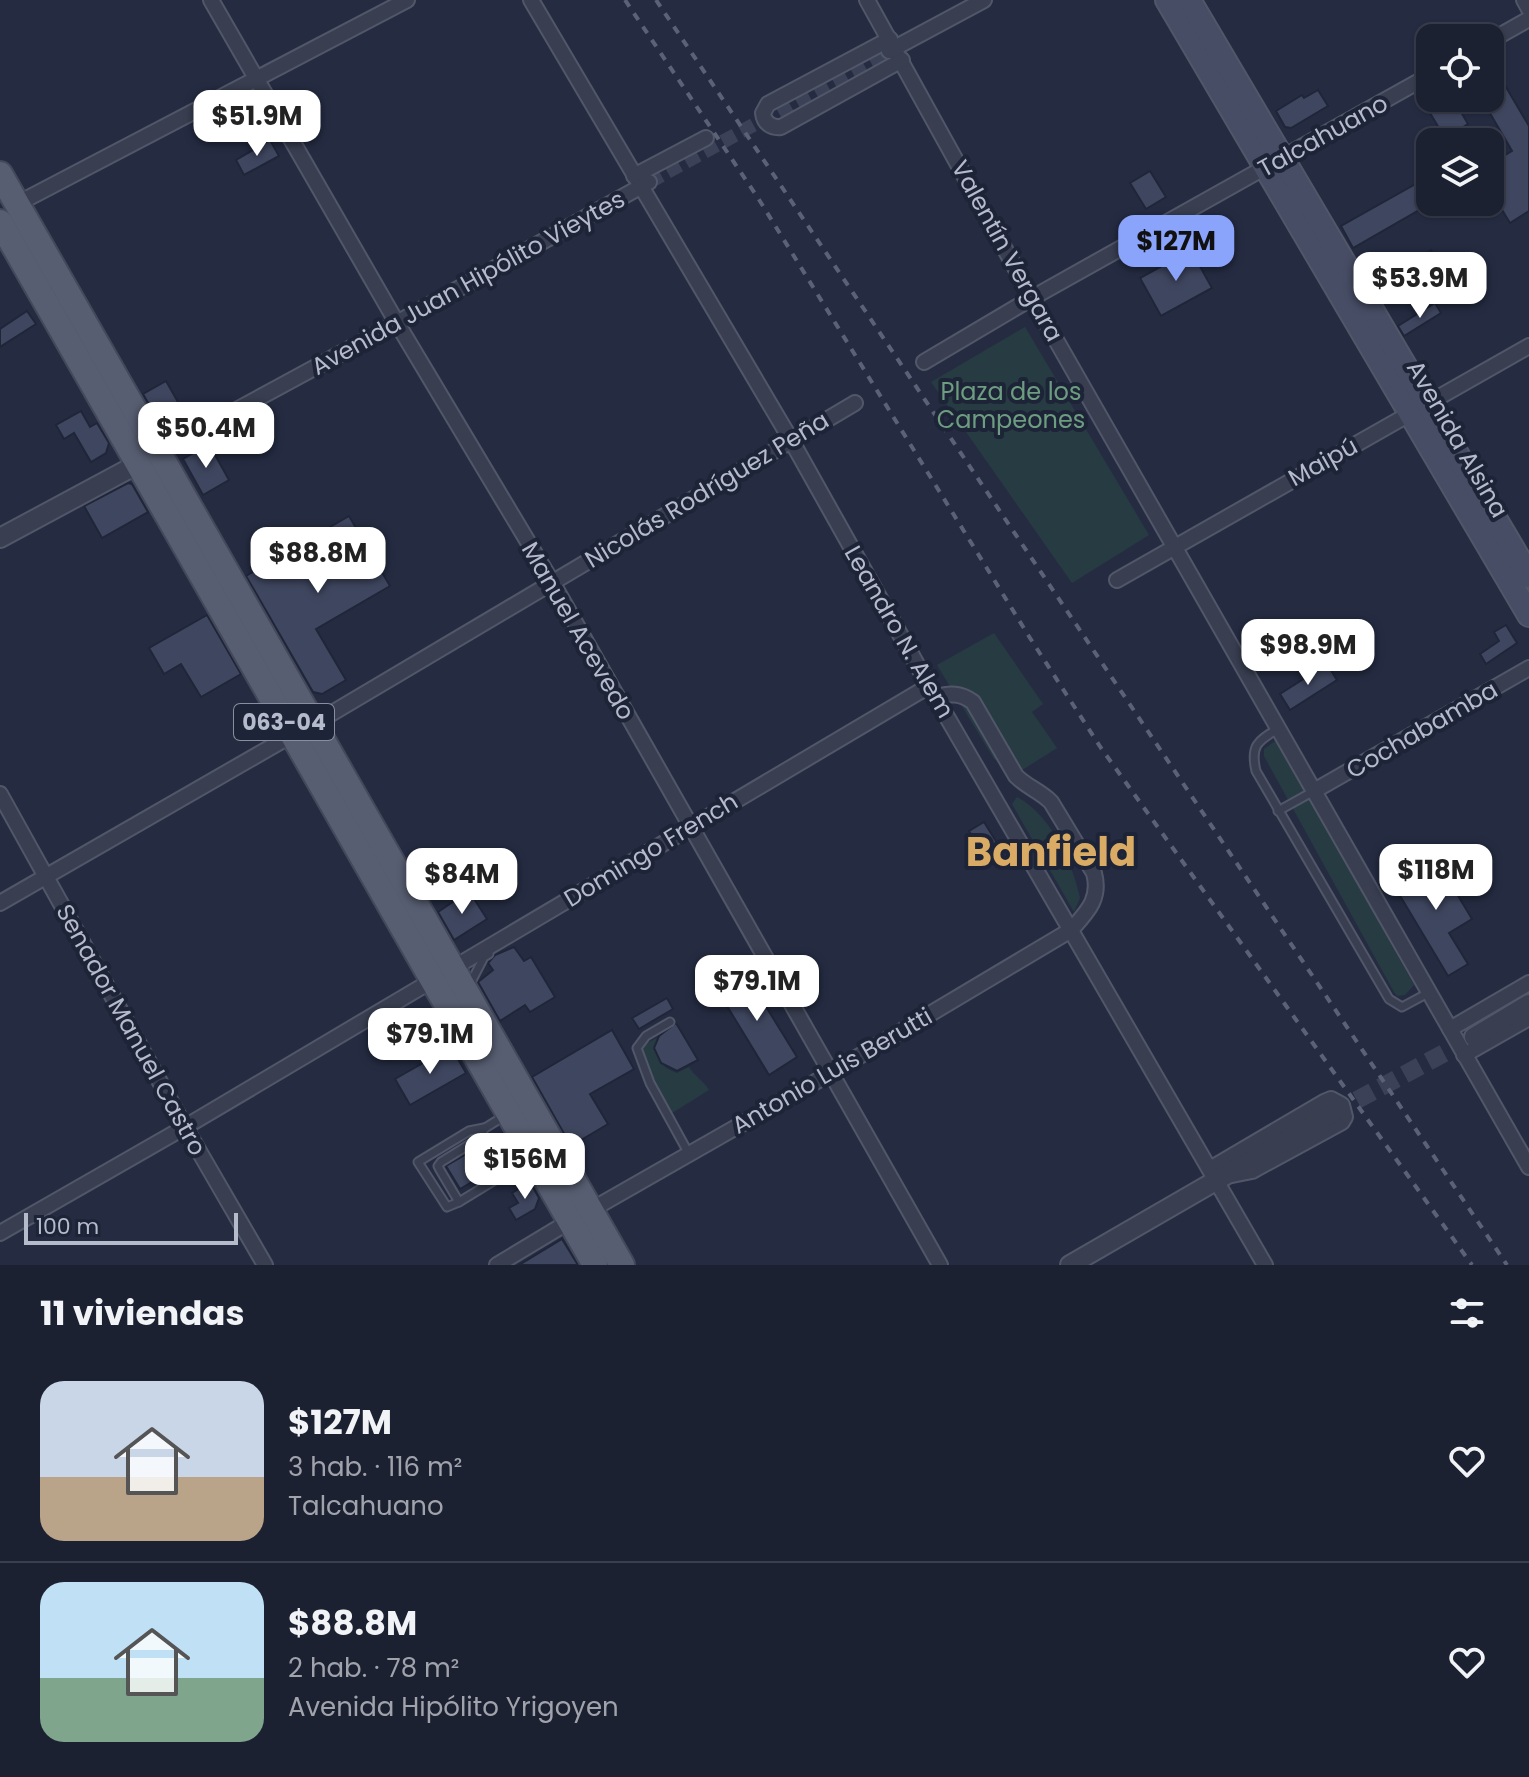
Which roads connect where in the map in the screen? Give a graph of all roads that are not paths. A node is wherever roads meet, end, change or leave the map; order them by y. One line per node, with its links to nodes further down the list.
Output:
1 (211, 0): 13 (street, Manuel Acevedo)
2 (407, 0): 13 (street)
3 (531, 0): 18 (street, Leandro N. Alem)
4 (867, 0): 12 (street, Valentín Vergara)
5 (984, 0): 12 (street)
6 (1167, 0): 16 (main road, Avenida Alsina)
7 (1189, 0): 16 (main road, Avenida Alsina)
8 (1524, 0): 9 (street)
9 (1529, 9)
10 (1529, 19): 11 (street)
11 (1504, 33)
12 (894, 50): 12 (street); 21 (street, Valentín Vergara)
13 (257, 80): 19 (street); 22 (street, Manuel Acevedo)
14 (1416, 83): 16 (street, Talcahuano)
15 (706, 138): 18 (street, Avenida Juan Hipólito Vieytes)
16 (1275, 163): 21 (street, Talcahuano); 26 (main road, Avenida Alsina)
17 (0, 174): 19 (main road, 063-04)
18 (641, 182): 22 (street, Avenida Juan Hipólito Vieytes); 27 (street, Leandro N. Alem)
19 (17, 204): 28 (main road, 063-04)
20 (0, 222): 28 (main road, 063-04)
21 (1032, 298): 24 (street, Talcahuano); 30 (street, Valentín Vergara)
22 (397, 323): 28 (street, Avenida Juan Hipólito Vieytes); 33 (street, Manuel Acevedo)
23 (1529, 346): 26 (street, Maipú)
24 (924, 362)
25 (855, 403): 27 (street, Nicolás Rodríguez Peña)
26 (1420, 408): 30 (street, Maipú); 31 (main road, Avenida Alsina); 34 (main road, Avenida Alsina)
27 (791, 440): 33 (street, Nicolás Rodríguez Peña); 36 (street, Leandro N. Alem)
28 (149, 458): 29 (street, Avenida Juan Hipólito Vieytes); 38 (main road, 063-04)
29 (0, 538)
30 (1174, 545): 32 (street, Maipú); 37 (street, Valentín Vergara)
31 (1529, 576)
32 (1117, 580)
33 (552, 582): 38 (street, Nicolás Rodríguez Peña); 42 (street, Manuel Acevedo)
34 (1529, 615)
35 (1529, 668): 39 (street, Cochabamba)
36 (932, 692): 42 (street, Domingo French); 45 (street, Leandro N. Alem); 45 (street)
37 (1279, 728): 39 (street, Valentín Vergara); 41 (lane)
38 (302, 730): 43 (street, Nicolás Rodríguez Peña); 47 (main road, 063-04)
39 (1314, 791): 41 (lane); 49 (street, Valentín Vergara)
40 (0, 794): 43 (street, Senador Manuel Castro)
41 (1278, 811): 49 (lane)
42 (690, 827): 46 (street, Domingo French); 57 (street, Manuel Acevedo)
43 (46, 878): 44 (street, Nicolás Rodríguez Peña); 60 (street, Senador Manuel Castro)
44 (0, 903)
45 (1071, 930): 57 (street, Antonio Luis Berutti); 65 (street, Leandro N. Alem)
46 (490, 952): 47 (street, Domingo French); 50 (lane)
47 (441, 975): 50 (main road, 063-04); 59 (main road, 063-04); 60 (street, Domingo French)
48 (1529, 983): 54 (street)
49 (1430, 992): 54 (street, Valentín Vergara)
50 (476, 1002): 67 (main road, 063-04)
51 (1529, 1004): 55 (street)
52 (1529, 1018): 56 (street)
53 (670, 1022): 62 (lane)
54 (1450, 1029): 56 (street, Valentín Vergara)
55 (1474, 1037)
56 (1464, 1055): 64 (street, Valentín Vergara)
57 (831, 1073): 62 (street, Antonio Luis Berutti); 73 (street, Manuel Acevedo)
58 (1333, 1113): 65 (street)
59 (507, 1114): 61 (lane); 63 (main road, 063-04)
60 (185, 1127): 68 (street, Domingo French); 69 (street, Senador Manuel Castro)
61 (485, 1128): 66 (lane); 66 (lane)
62 (689, 1154): 67 (street, Antonio Luis Berutti)
63 (532, 1157): 66 (lane); 67 (main road, 063-04)
64 (1529, 1167)
65 (1213, 1174): 65 (street); 74 (street); 75 (street, Leandro N. Alem)
66 (459, 1202)
67 (580, 1216): 70 (street, Antonio Luis Berutti); 71 (main road, 063-04); 72 (main road, 063-04)
68 (0, 1233)
69 (265, 1265)
70 (497, 1265)
71 (595, 1265)
72 (622, 1265)
73 (940, 1265)
74 (1070, 1265)
75 (1265, 1265)

